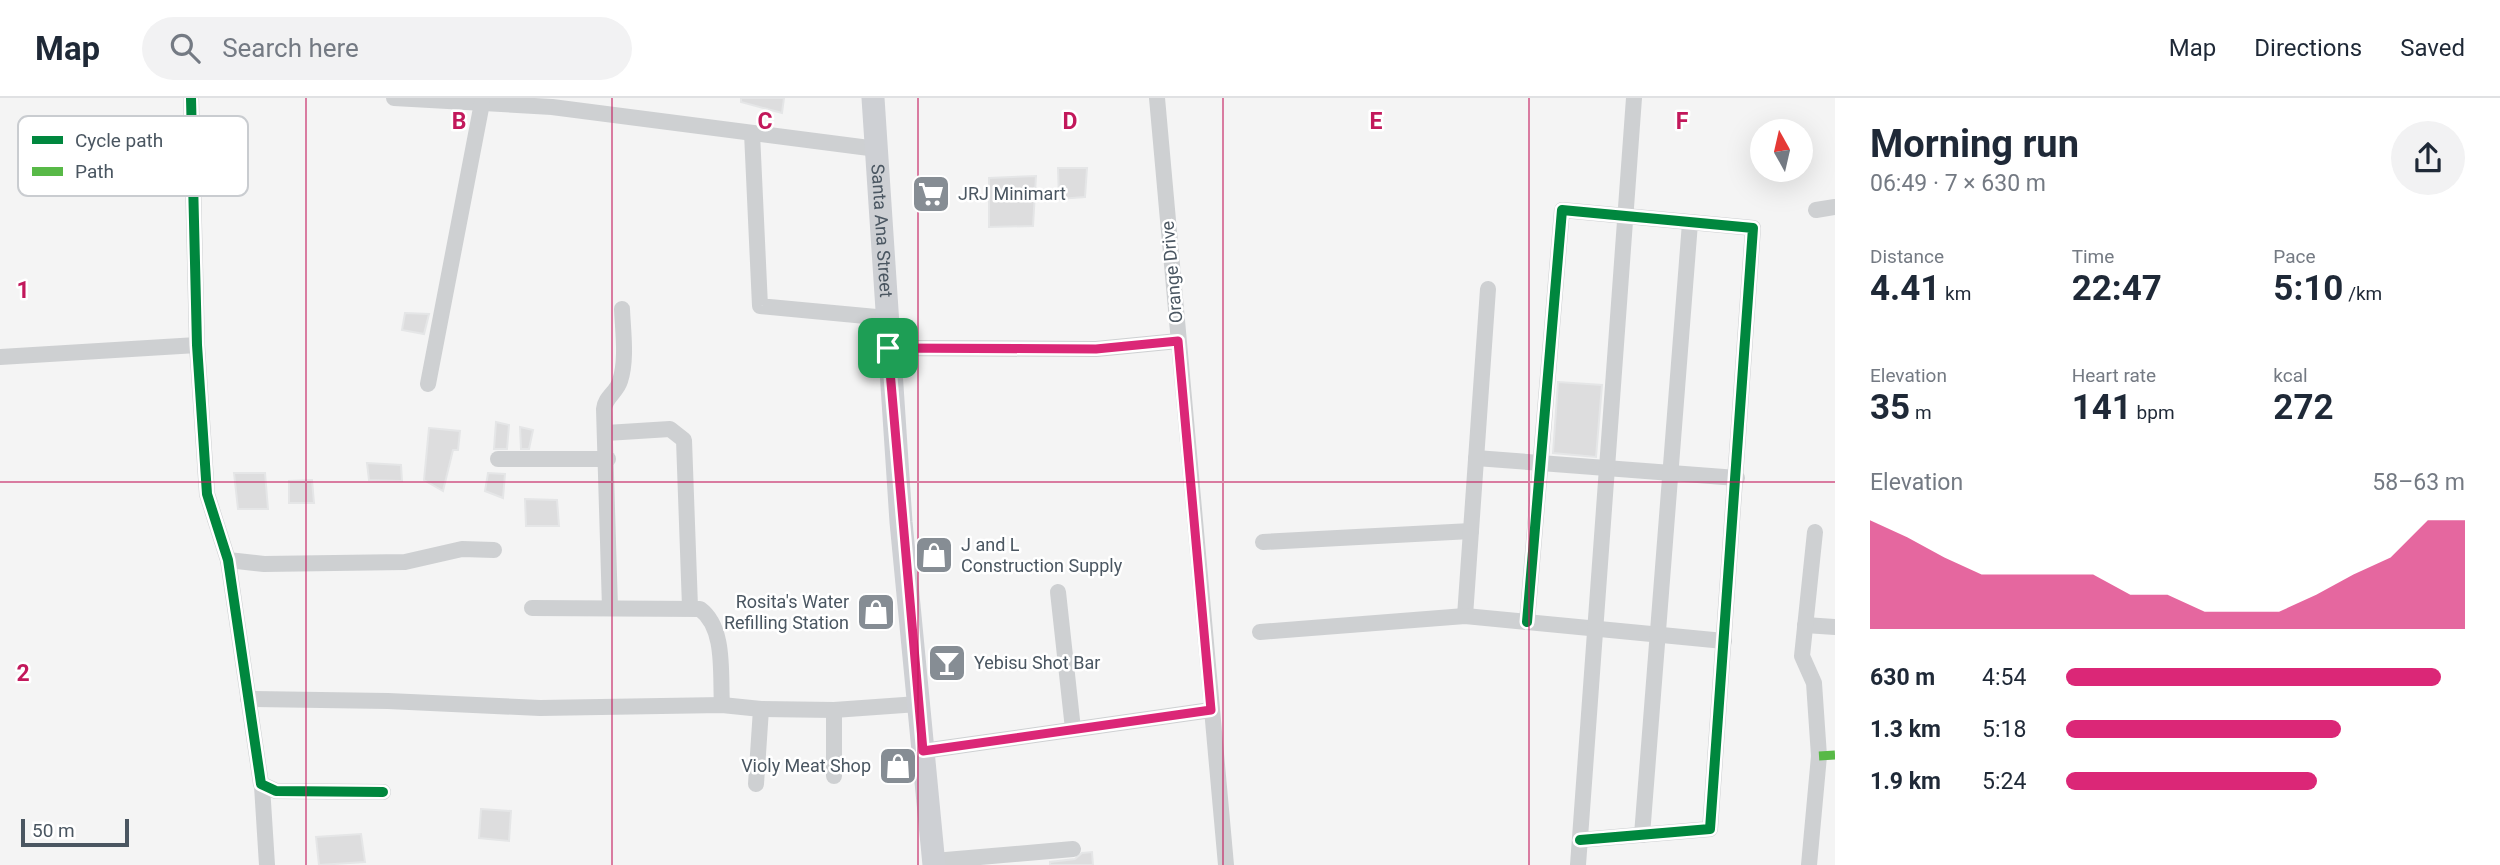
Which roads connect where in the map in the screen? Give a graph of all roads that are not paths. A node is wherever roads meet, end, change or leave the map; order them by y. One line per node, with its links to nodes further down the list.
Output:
1 (191, 98): 7 (street)
2 (394, 98): 6 (street)
3 (873, 98): 9 (main road, Santa Ana Street)
4 (1157, 98): 18 (street, Orange Drive)
5 (1634, 98): 13 (street)
6 (482, 103): 8 (street); 22 (street)
7 (191, 116)
8 (752, 133): 9 (street); 17 (street)
9 (877, 149): 17 (main road, Santa Ana Street)
10 (193, 196): 19 (street)
11 (1835, 207): 12 (street)
12 (1816, 210)
13 (1626, 217): 14 (street); 27 (street); 28 (street)
14 (1690, 223): 29 (street); 30 (street)
15 (1488, 289): 24 (street)
16 (622, 309): 23 (street)
17 (887, 318): 20 (main road, Santa Ana Street)
18 (1178, 341): 20 (street); 53 (street, Orange Drive)
19 (197, 345): 21 (street); 35 (street)
20 (888, 348): 49 (main road, Santa Ana Street)
21 (0, 357)
22 (428, 384)
23 (606, 433): 26 (street); 37 (street)
24 (1476, 458): 27 (street); 31 (street)
25 (498, 459): 26 (street)
26 (608, 459): 39 (street)
27 (1540, 463): 28 (street); 41 (street)
28 (1606, 468): 29 (street); 44 (street)
29 (1673, 473): 30 (street); 46 (street)
30 (1737, 478): 47 (street)
31 (1471, 531): 33 (street); 40 (street)
32 (1815, 532): 42 (street)
33 (1264, 542)
34 (494, 550): 35 (street)
35 (228, 560): 48 (street)
36 (1058, 592): 54 (street)
37 (690, 607): 39 (street); 50 (street)
38 (532, 608): 39 (street)
39 (610, 608)
40 (1465, 616): 41 (street); 45 (street)
41 (1527, 622): 44 (street)
42 (1805, 625): 43 (street); 67 (street)
43 (1835, 627)
44 (1593, 628): 46 (street); 61 (street)
45 (1260, 632)
46 (1659, 635): 47 (street); 60 (street)
47 (1724, 641): 60 (street)
48 (248, 699): 50 (street); 58 (street)
49 (918, 704): 52 (street); 55 (main road, Santa Ana Street)
50 (722, 705): 51 (street)
51 (761, 709): 52 (street); 57 (street)
52 (834, 710): 56 (street)
53 (1211, 710): 54 (street); 65 (street, Orange Drive)
54 (1073, 729): 55 (street)
55 (923, 751): 63 (main road, Santa Ana Street)
56 (834, 776)
57 (756, 784)
58 (262, 786): 59 (street); 64 (street)
59 (383, 792)
60 (1642, 835): 61 (street)
61 (1580, 841): 66 (street)
62 (1073, 849): 63 (street)
63 (934, 863)
64 (267, 865)
65 (1226, 865)
66 (1578, 865)
67 (1808, 865)

